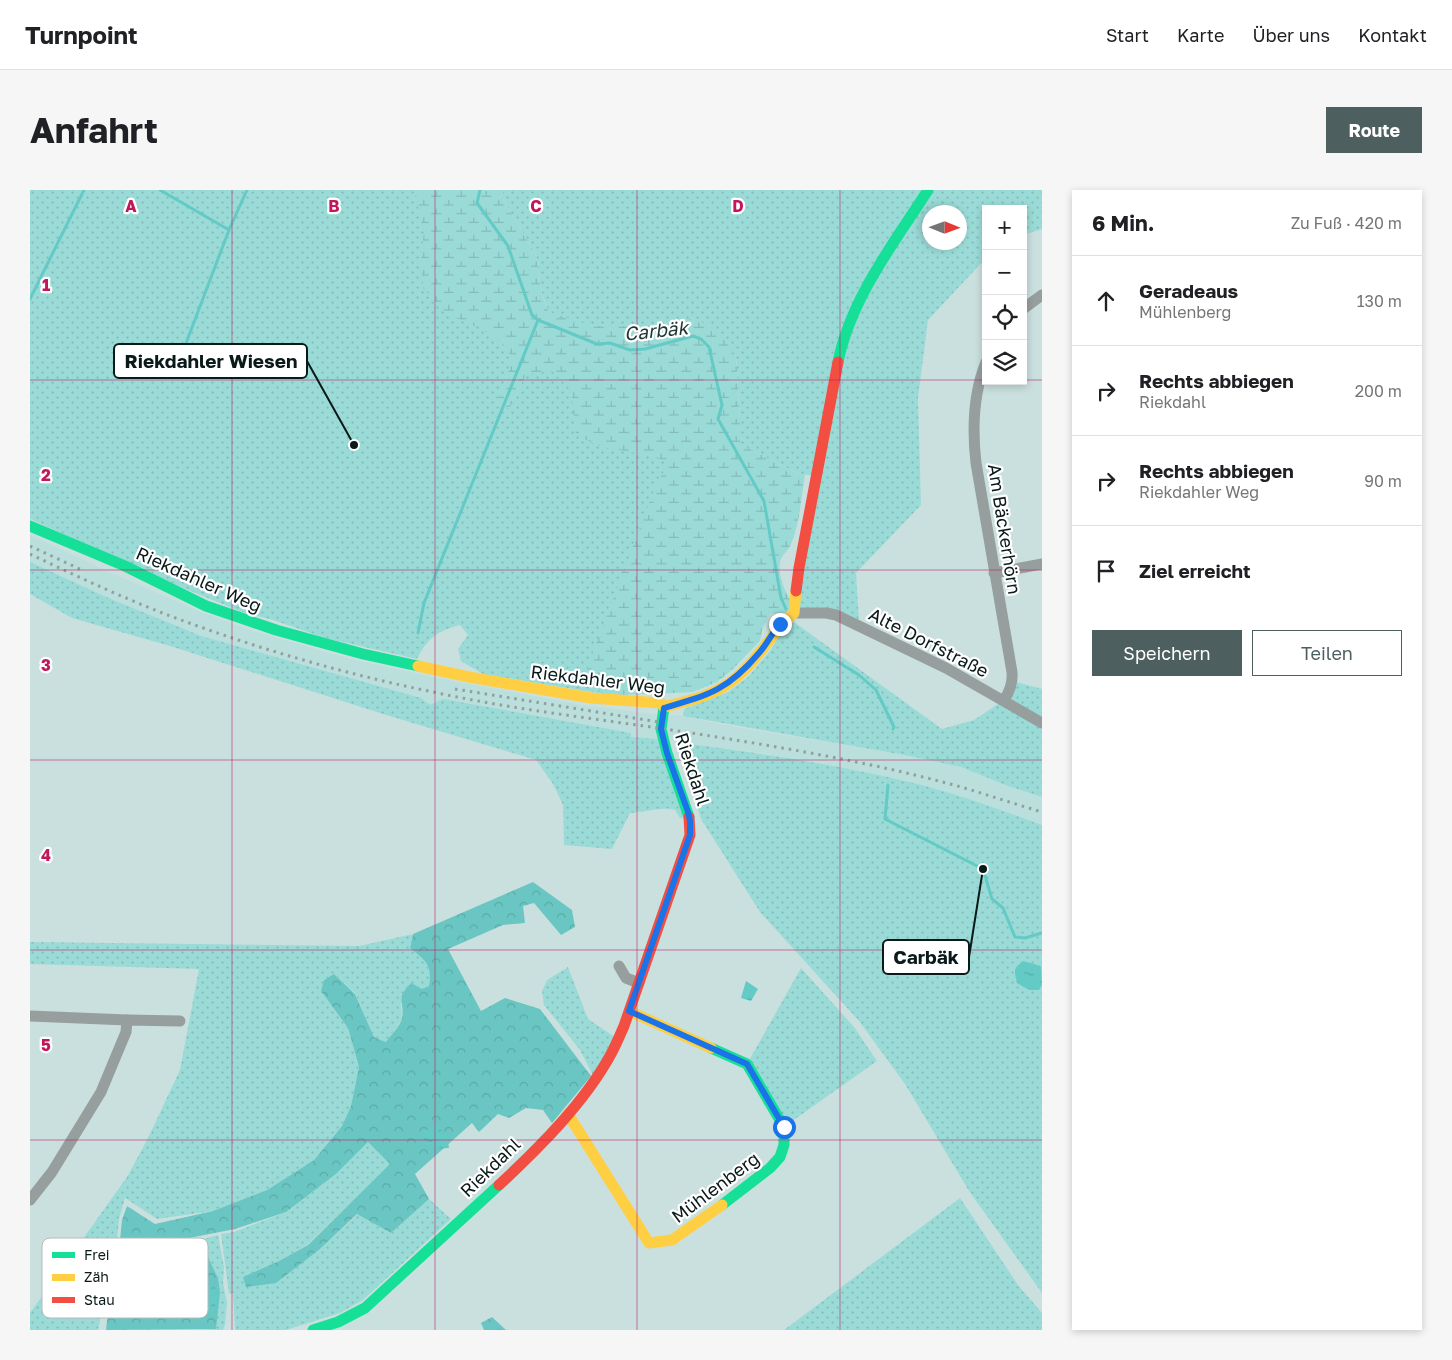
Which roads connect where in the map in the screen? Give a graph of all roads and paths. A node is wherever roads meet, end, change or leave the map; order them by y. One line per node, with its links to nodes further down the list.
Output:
1 (928, 190): 8 (street)
2 (1042, 295): 3 (street)
3 (1027, 306)
4 (982, 373): 7 (street, Am Bäckerhörn)
5 (30, 526): 10 (street, Riekdahler Weg)
6 (1042, 564): 7 (street)
7 (994, 573): 9 (street, Am Bäckerhörn)
8 (794, 613): 9 (street, Alte Dorfstraße); 10 (street, Riekdahler Weg)
9 (1004, 700): 11 (street, Alte Dorfstraße)
10 (664, 708): 13 (street, Riekdahl)
11 (1042, 723)
12 (620, 966): 13 (street)
13 (639, 983): 14 (street, Riekdahl)
14 (629, 1011): 18 (street, Riekdahl); 18 (street, Mühlenberg)
15 (30, 1016): 16 (street)
16 (127, 1020): 17 (street); 19 (street)
17 (180, 1021)
18 (568, 1114): 20 (street, Riekdahl)
19 (30, 1200)
20 (313, 1330)

